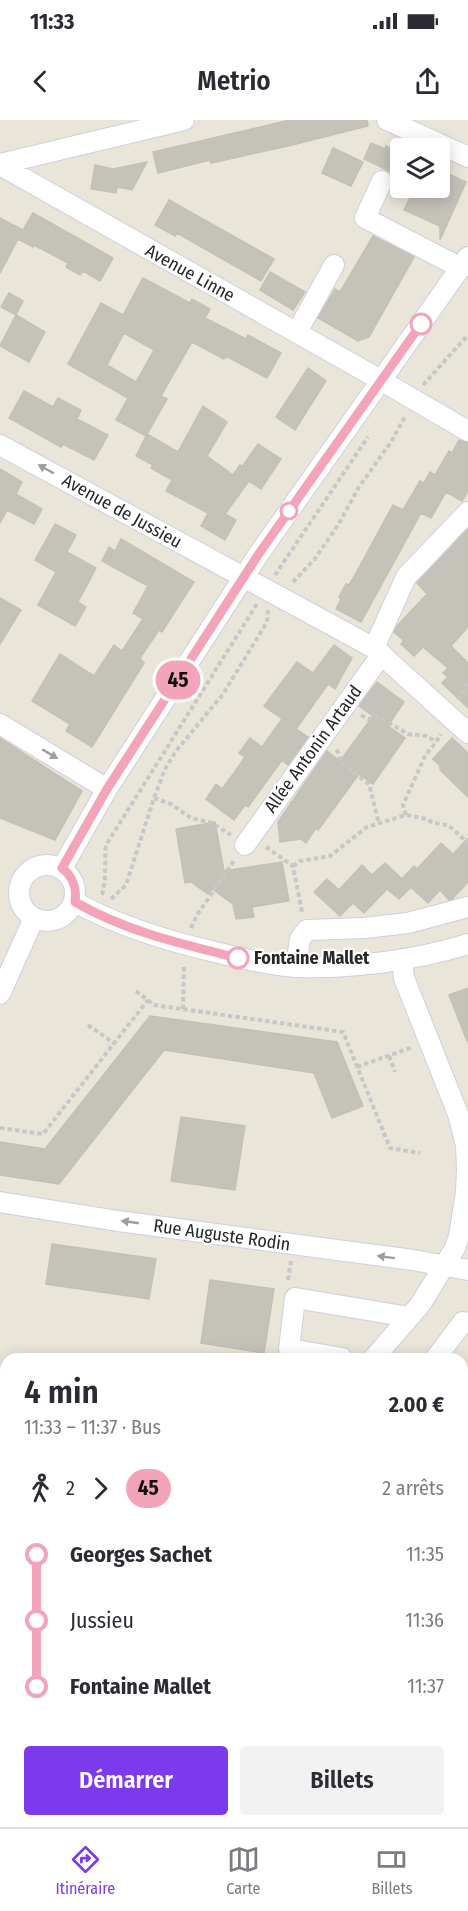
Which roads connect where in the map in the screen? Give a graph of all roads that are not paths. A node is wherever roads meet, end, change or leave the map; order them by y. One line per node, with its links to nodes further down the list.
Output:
1 (184, 120): 4 (street)
2 (387, 120): 3 (street)
3 (468, 157)
4 (0, 165): 8 (street, Avenue Linne)
5 (382, 181): 6 (street)
6 (464, 263): 9 (street)
7 (334, 265): 8 (street)
8 (297, 332): 9 (street, Avenue Linne)
9 (381, 380): 10 (street, Avenue Linne); 13 (street)
10 (468, 431)
11 (0, 445): 13 (street, Avenue de Jussieu, one-way to 11)
12 (468, 512): 14 (street, Allée Antonin Artaud)
13 (244, 578): 14 (street, Avenue de Jussieu); 17 (street)
14 (378, 651): 16 (street, Avenue de Jussieu); 18 (street, Allée Antonin Artaud)
15 (0, 724): 17 (street, one-way to 17)
16 (468, 733)
17 (107, 789): 19 (street)
18 (248, 840)
19 (62, 868): 20 (street); 22 (street)
20 (75, 902): 22 (street); 25 (street)
21 (468, 907): 25 (street)
22 (34, 918): 26 (street)
23 (468, 944): 24 (street)
24 (402, 959): 25 (street); 28 (street)
25 (296, 967)
26 (0, 994)
27 (0, 1202): 28 (street, Rue Auguste Rodin, one-way to 27)
28 (443, 1267): 29 (street, Rue Auguste Rodin); 30 (street)
29 (468, 1270)
30 (409, 1317): 32 (street); 33 (street)
31 (468, 1323): 34 (street)
32 (313, 1353)
33 (378, 1353)
34 (440, 1353)

